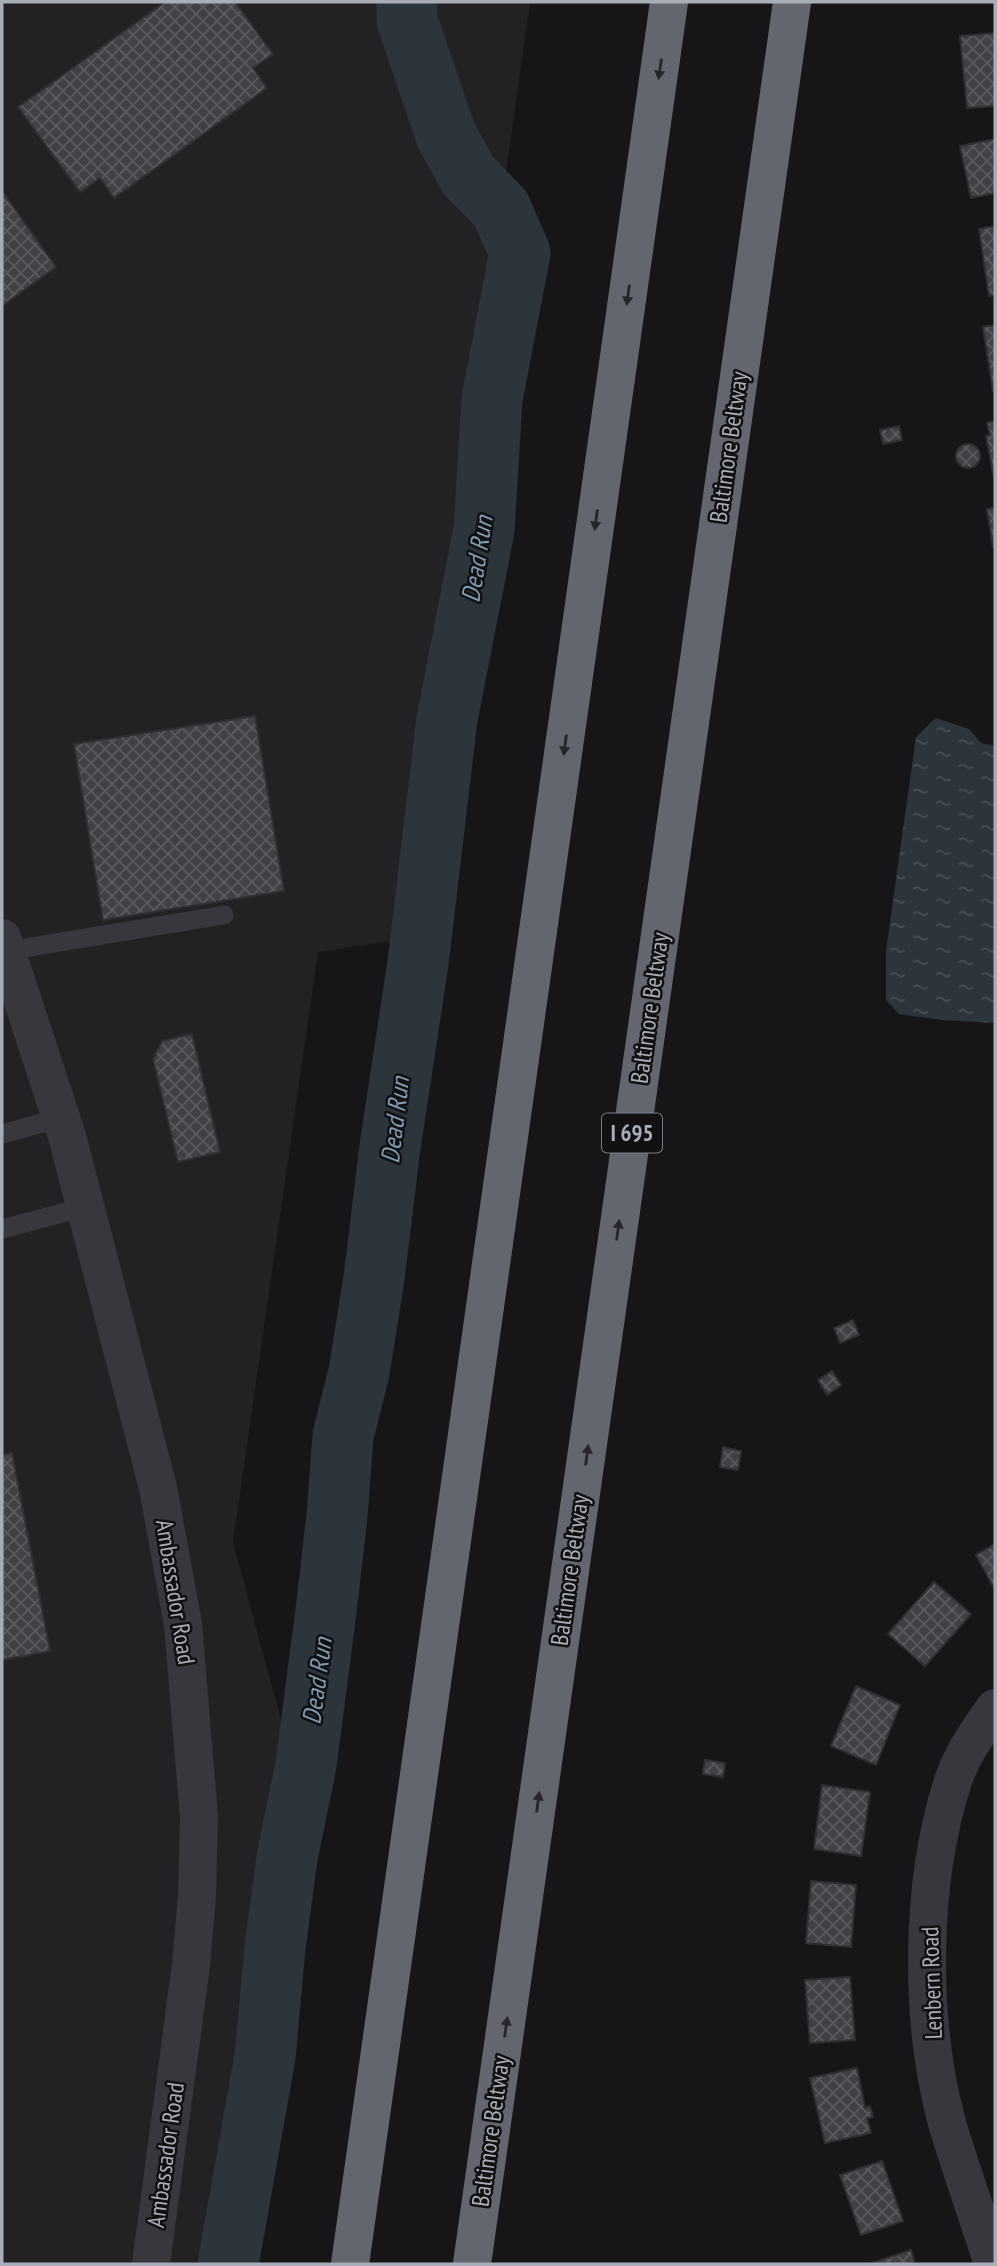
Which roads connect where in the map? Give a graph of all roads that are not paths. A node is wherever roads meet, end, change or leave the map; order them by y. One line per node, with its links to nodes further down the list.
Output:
1 (669, 2): 11 (highway, one-way to 11)
2 (792, 2): 12 (highway, Baltimore Beltway / I 695, one-way to 2)
3 (224, 915): 4 (lane)
4 (4, 944): 5 (street, Ambassador Road)
5 (61, 1118): 6 (lane); 7 (street, Ambassador Road)
6 (2, 1134)
7 (85, 1207): 8 (lane); 10 (street, Ambassador Road)
8 (2, 1229)
9 (995, 1708): 13 (street, Lenbern Road)
10 (151, 2264)
11 (350, 2264)
12 (472, 2264)
13 (993, 2264)

